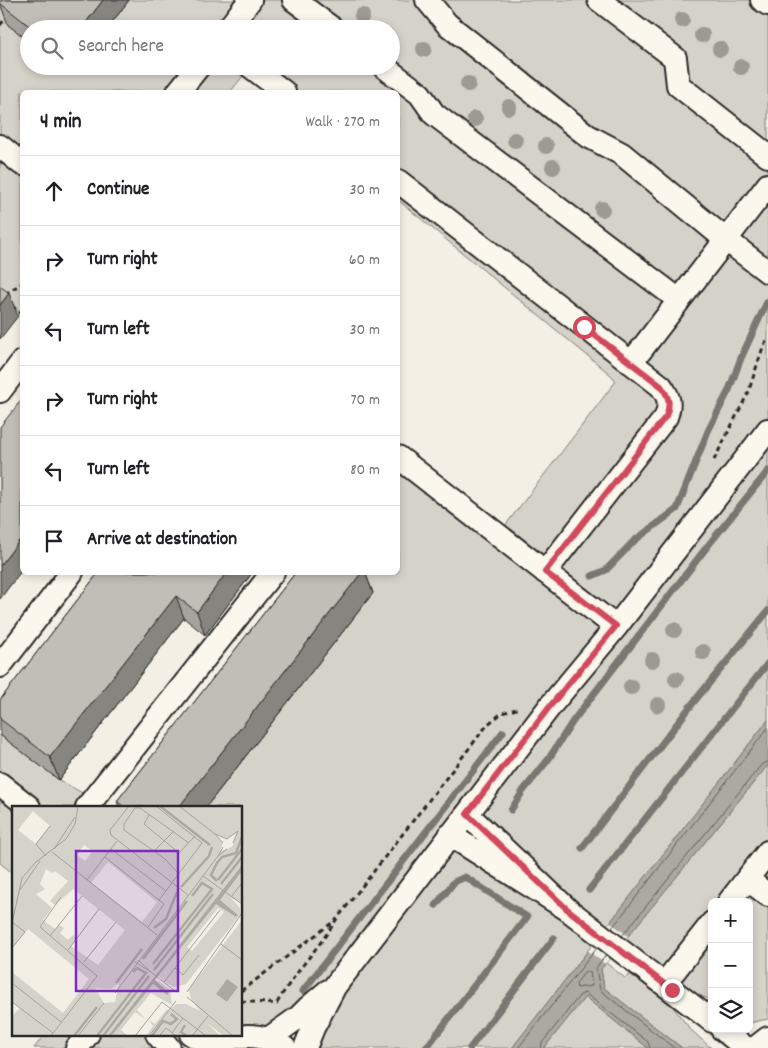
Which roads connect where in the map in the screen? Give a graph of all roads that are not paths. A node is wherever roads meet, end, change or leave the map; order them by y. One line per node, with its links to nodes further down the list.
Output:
1 (250, 0): 7 (lane)
2 (294, 0): 8 (lane)
3 (427, 0): 19 (lane)
4 (599, 0): 15 (lane)
5 (762, 0): 6 (lane)
6 (768, 4)
7 (235, 20)
8 (321, 20)
9 (192, 75): 12 (lane)
10 (262, 75): 13 (lane)
11 (395, 75): 21 (lane)
12 (180, 90)
13 (281, 90)
14 (0, 146): 16 (lane)
15 (768, 156)
16 (20, 162)
17 (400, 183): 22 (lane)
18 (768, 185): 19 (lane)
19 (725, 239): 20 (lane); 21 (lane)
20 (768, 272)
21 (679, 300): 22 (lane)
22 (631, 362): 27 (lane)
23 (20, 365): 24 (lane)
24 (0, 391)
25 (768, 430): 30 (lane)
26 (400, 459): 27 (lane)
27 (545, 572): 30 (lane)
28 (70, 575): 31 (lane)
29 (271, 575): 34 (lane)
30 (616, 626): 35 (lane)
31 (0, 666)
32 (0, 784): 33 (lane)
33 (28, 806)
34 (88, 806)
35 (467, 814): 36 (lane); 41 (lane)
36 (450, 835): 41 (lane); 44 (lane)
37 (768, 852): 38 (lane)
38 (747, 878): 39 (lane); 40 (lane)
39 (768, 895)
40 (732, 898)
41 (567, 909): 43 (lane)
42 (708, 928): 43 (lane)
43 (664, 984): 45 (lane)
44 (335, 986): 51 (lane); 55 (lane)
45 (708, 1018)
46 (727, 1033): 56 (lane)
47 (87, 1036): 53 (lane)
48 (159, 1036): 54 (lane)
49 (194, 1036): 52 (lane)
50 (768, 1038): 57 (lane)
51 (276, 1043): 52 (lane)
52 (212, 1047)
53 (78, 1048)
54 (170, 1048)
55 (305, 1048)
56 (746, 1048)
57 (755, 1048)

